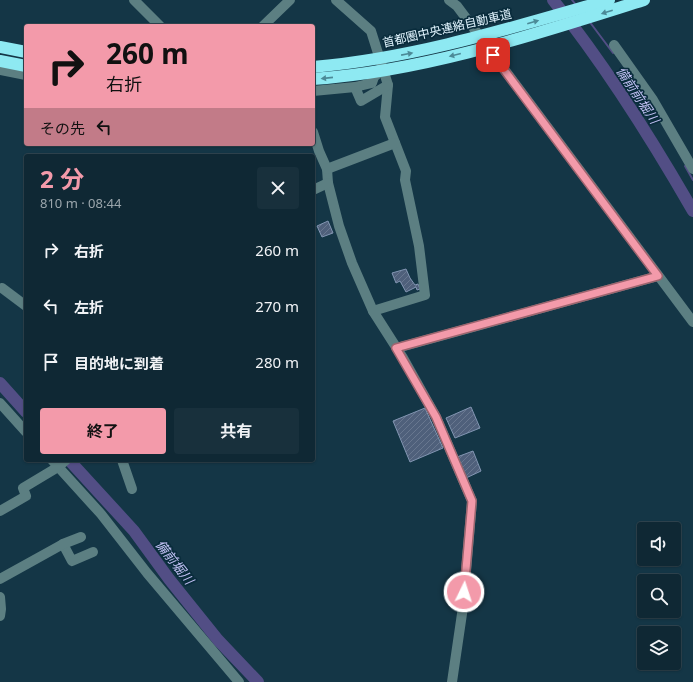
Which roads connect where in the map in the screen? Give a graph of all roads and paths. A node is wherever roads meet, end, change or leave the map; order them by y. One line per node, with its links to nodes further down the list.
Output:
1 (134, 0): 7 (street)
2 (290, 0): 8 (street)
3 (336, 0): 14 (street)
4 (449, 0): 28 (street)
5 (609, 0): 13 (highway, 首都圏中央連絡自動車道, one-way to 5, bridge)
6 (644, 0): 18 (highway, one-way to 18, bridge)
7 (158, 24)
8 (265, 24)
9 (614, 45): 25 (street)
10 (0, 47): 11 (highway, bridge)
11 (24, 51)
12 (0, 61): 16 (highway, bridge)
13 (315, 67)
14 (383, 69): 19 (street); 20 (street)
15 (0, 70): 17 (street)
16 (24, 72)
17 (24, 72)
18 (315, 79)
19 (388, 85): 20 (street); 23 (street)
20 (356, 87): 21 (street)
21 (315, 91)
22 (315, 138): 24 (street)
23 (395, 143): 24 (street); 31 (street)
24 (326, 169): 26 (street)
25 (693, 169)
26 (328, 183): 27 (street); 31 (street)
27 (315, 189)
28 (658, 276): 32 (street); 33 (street)
29 (1, 288): 30 (street)
30 (24, 305)
31 (373, 311): 33 (street)
32 (693, 322)
33 (396, 348): 47 (street)
34 (0, 403): 35 (street)
35 (24, 430)
36 (59, 462): 39 (street); 46 (street)
37 (123, 462): 38 (street)
38 (132, 488)
39 (0, 511)
40 (81, 537): 41 (street)
41 (63, 544): 42 (street); 43 (street)
42 (93, 552)
43 (0, 579)
44 (0, 597): 45 (street)
45 (0, 616)
46 (239, 682)
47 (452, 682)

